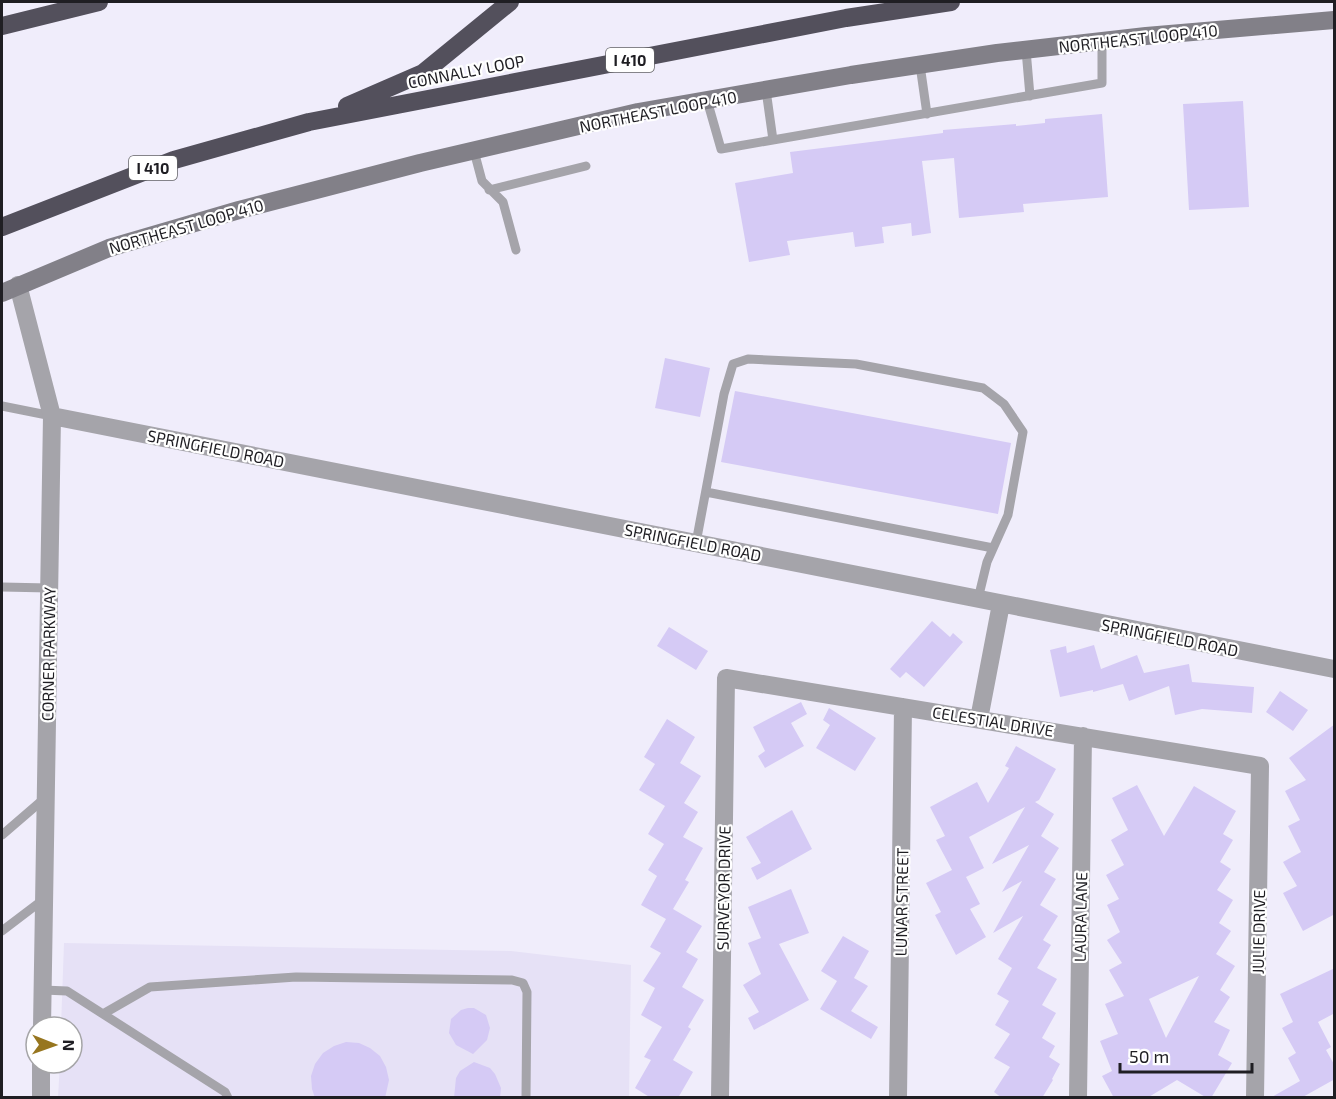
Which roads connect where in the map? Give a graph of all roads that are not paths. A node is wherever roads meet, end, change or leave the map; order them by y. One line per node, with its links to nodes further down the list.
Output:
1 (99, 2): 5 (highway)
2 (510, 2): 13 (highway)
3 (951, 2): 13 (highway, CONNALLY LOOP / I 410)
4 (1335, 20): 6 (main road, NORTHEAST LOOP 410)
5 (2, 26)
6 (1102, 41): 7 (main road, NORTHEAST LOOP 410); 10 (lane)
7 (1026, 50): 8 (main road, NORTHEAST LOOP 410); 10 (lane)
8 (920, 65): 9 (main road, NORTHEAST LOOP 410); 12 (lane)
9 (766, 90): 11 (main road, NORTHEAST LOOP 410); 14 (lane)
10 (1030, 96): 12 (lane)
11 (707, 100): 14 (lane); 15 (main road, NORTHEAST LOOP 410)
12 (927, 114): 14 (lane)
13 (309, 122): 18 (highway, CONNALLY LOOP / I 410)
14 (773, 140)
15 (474, 151): 17 (lane); 20 (main road, NORTHEAST LOOP 410)
16 (586, 166): 17 (lane)
17 (489, 190): 19 (lane)
18 (2, 227)
19 (516, 250)
20 (18, 285): 21 (main road, NORTHEAST LOOP 410); 23 (street, CORNER PARKWAY)
21 (2, 293)
22 (2, 406): 23 (lane)
23 (52, 416): 25 (street, SPRINGFIELD ROAD); 28 (street, CORNER PARKWAY)
24 (706, 492): 25 (lane); 26 (lane); 26 (lane)
25 (696, 543): 29 (street, SPRINGFIELD ROAD)
26 (993, 548): 29 (lane)
27 (2, 587): 28 (lane)
28 (49, 588): 37 (street, CORNER PARKWAY)
29 (978, 599): 30 (street, SPRINGFIELD ROAD)
30 (1001, 604): 31 (street, SPRINGFIELD ROAD); 34 (street)
31 (1335, 669)
32 (726, 678): 33 (street, CELESTIAL DRIVE); 48 (street, SURVEYOR DRIVE)
33 (903, 707): 34 (street, CELESTIAL DRIVE); 49 (street, LUNAR STREET)
34 (979, 719): 35 (street, CELESTIAL DRIVE)
35 (1083, 736): 36 (street, CELESTIAL DRIVE); 50 (street, LAURA LANE)
36 (1260, 766): 51 (street, JULIE DRIVE)
37 (45, 798): 38 (lane); 39 (street, CORNER PARKWAY)
38 (2, 835)
39 (44, 899): 40 (lane); 41 (street, CORNER PARKWAY)
40 (2, 931)
41 (43, 990): 42 (lane); 43 (street, CORNER PARKWAY)
42 (104, 1014): 46 (lane); 47 (lane)
43 (42, 1015)
44 (41, 1075): 45 (street)
45 (41, 1098)
46 (228, 1098)
47 (526, 1098)
48 (720, 1098)
49 (898, 1098)
50 (1078, 1098)
51 (1255, 1098)

